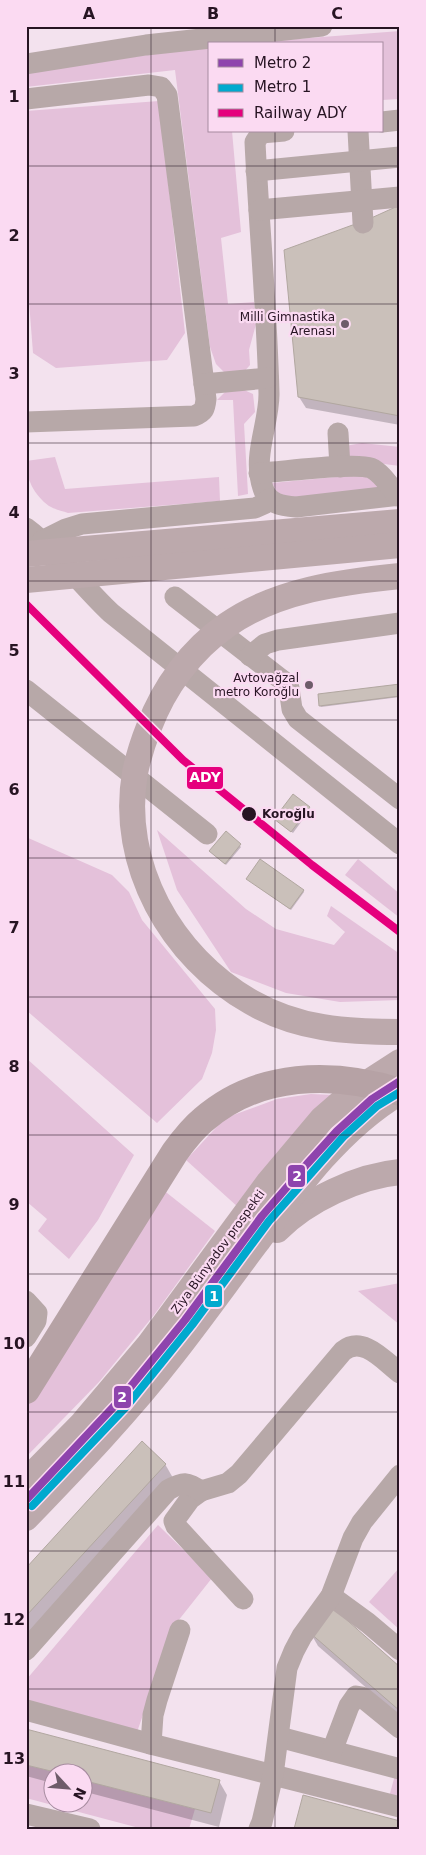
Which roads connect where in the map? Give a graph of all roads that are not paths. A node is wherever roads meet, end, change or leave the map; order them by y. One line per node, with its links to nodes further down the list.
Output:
1 (322, 26): 2 (street)
2 (286, 28): 3 (street)
3 (145, 35): 4 (street)
4 (26, 64)
5 (26, 99): 18 (street)
6 (400, 120): 7 (street)
7 (384, 122)
8 (276, 132): 12 (street)
9 (358, 132): 11 (street)
10 (400, 157): 11 (street)
11 (360, 161): 12 (street); 14 (street)
12 (256, 171): 15 (street)
13 (400, 197): 14 (street)
14 (362, 200): 15 (street); 16 (street)
15 (259, 210): 17 (street)
16 (364, 223)
17 (268, 378): 18 (street); 22 (street)
18 (204, 384): 19 (street)
19 (26, 422)
20 (338, 433): 21 (street)
21 (340, 467): 22 (street); 23 (street)
22 (259, 474): 24 (street)
23 (399, 496): 24 (street)
24 (269, 499): 29 (street)
25 (400, 522): 28 (main road)
26 (26, 528): 29 (street)
27 (400, 545): 28 (main road)
28 (253, 547): 29 (main road); 31 (main road)
29 (34, 548): 38 (street)
30 (400, 576): 39 (main road)
31 (26, 580)
32 (175, 597): 34 (street)
33 (400, 623): 34 (street)
34 (250, 656): 36 (street)
35 (26, 690): 37 (street)
36 (400, 799)
37 (206, 834)
38 (400, 844)
39 (400, 1032)
40 (400, 1062): 48 (main road, Ziya Bünyadov prospekti)
41 (400, 1092): 44 (main road, Ziya Bünyadov prospekti); 47 (highway)
42 (400, 1172): 44 (main road)
43 (26, 1301): 45 (street)
44 (212, 1303): 48 (main road, Ziya Bünyadov prospekti)
45 (26, 1337)
46 (400, 1373): 51 (street)
47 (32, 1380)
48 (120, 1400): 50 (main road); 52 (main road)
49 (400, 1475): 53 (street)
50 (26, 1481)
51 (201, 1491): 54 (street); 56 (street)
52 (26, 1518)
53 (331, 1596): 57 (street); 60 (street)
54 (243, 1599)
55 (180, 1630): 61 (street)
56 (26, 1650)
57 (400, 1650)
58 (26, 1710): 61 (street)
59 (400, 1728): 62 (street)
60 (279, 1737): 62 (street); 64 (street)
61 (150, 1744): 64 (street)
62 (332, 1751): 63 (street)
63 (400, 1769)
64 (274, 1775): 65 (street); 67 (street)
65 (400, 1807)
66 (26, 1814): 68 (street)
67 (263, 1827)
68 (90, 1829)

